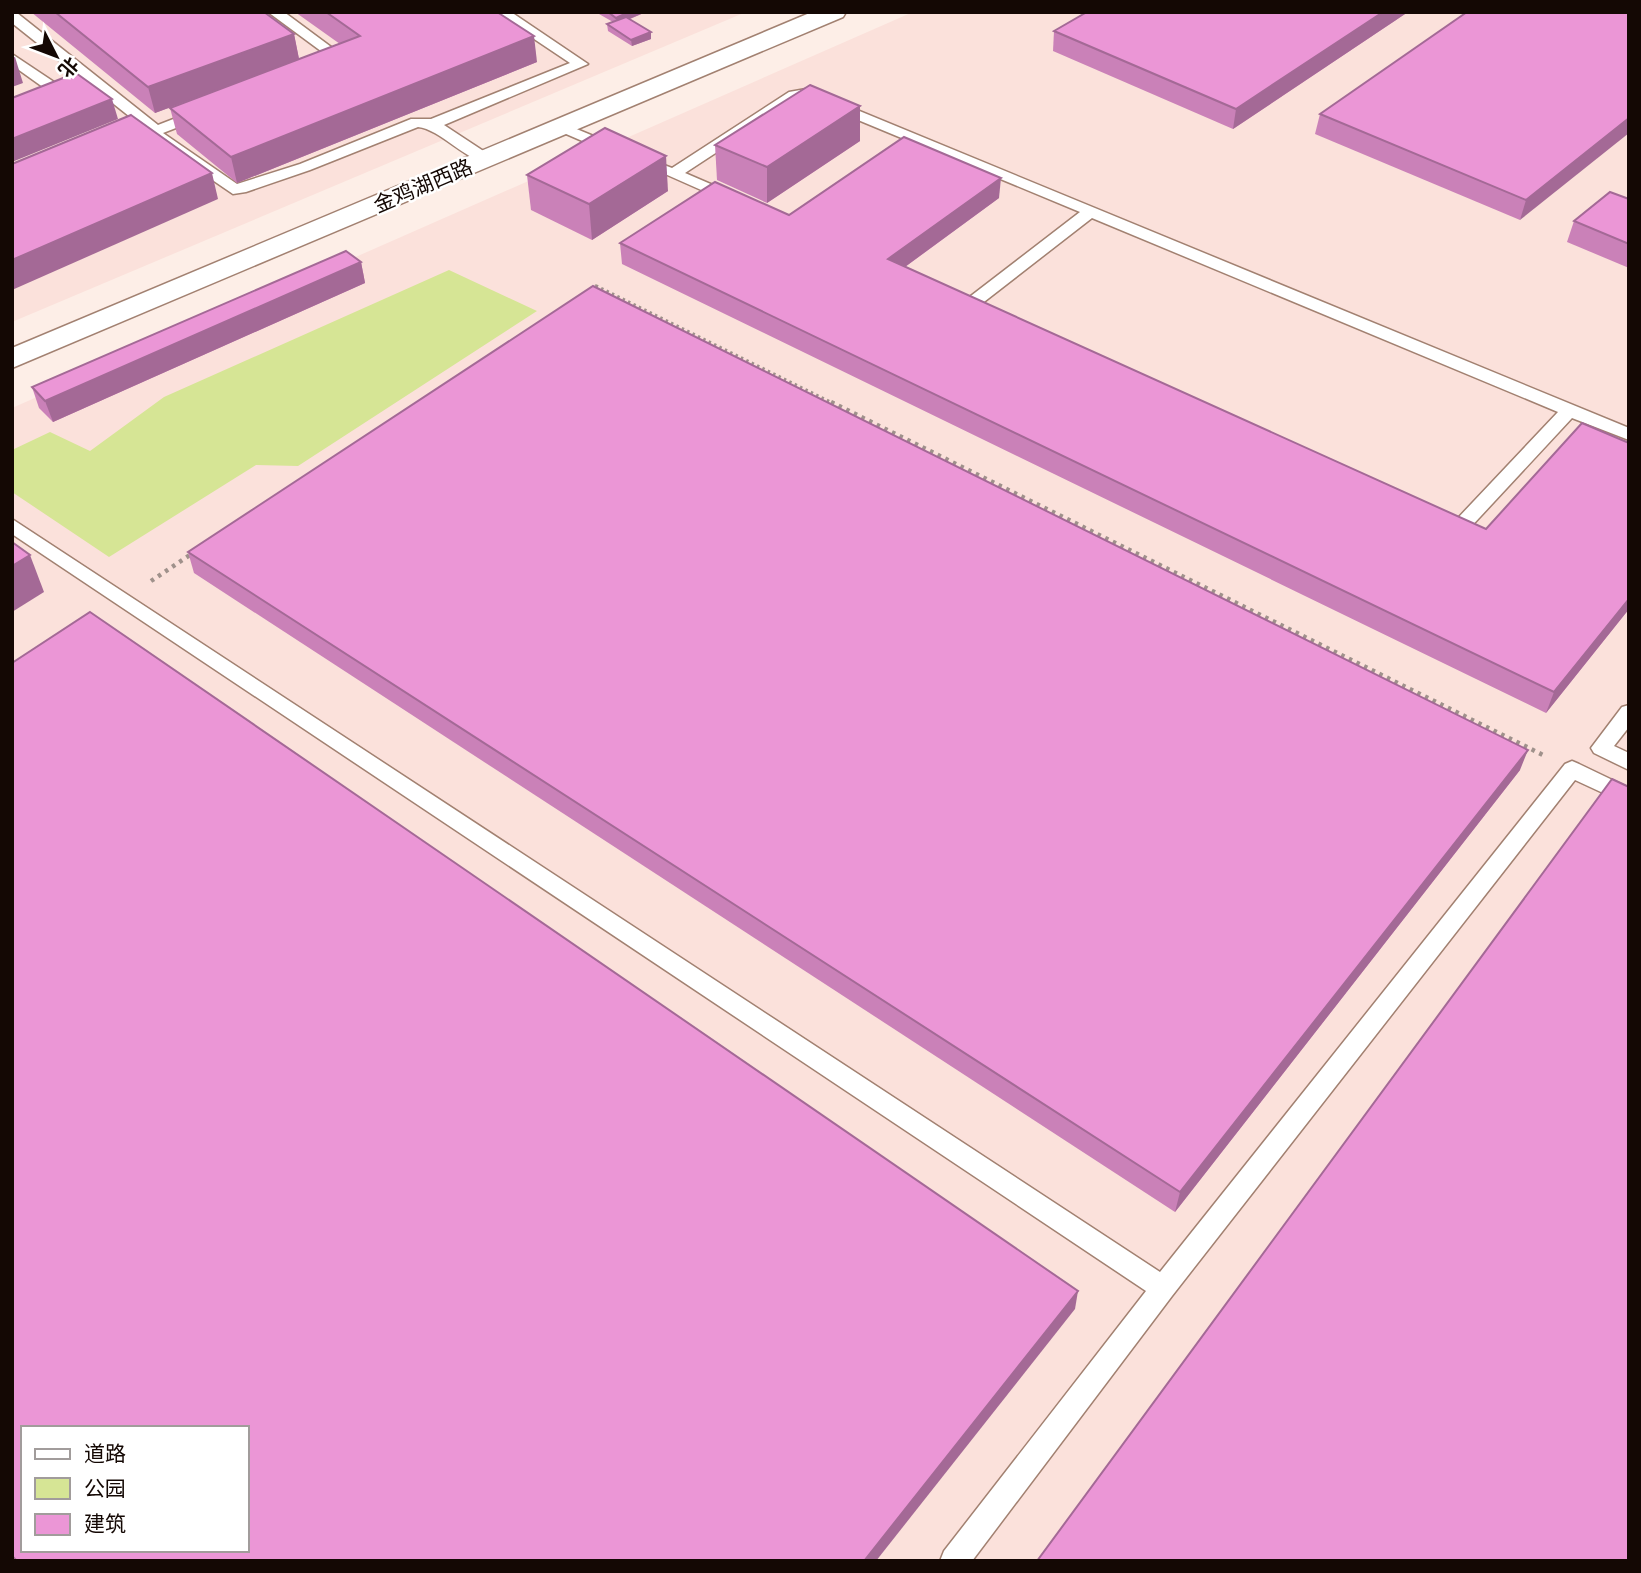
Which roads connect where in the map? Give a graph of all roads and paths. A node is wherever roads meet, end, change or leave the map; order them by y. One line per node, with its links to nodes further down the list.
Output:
1 (275, 12): 6 (lane)
2 (501, 12): 9 (lane)
3 (834, 12): 10 (street, 金鸡湖西路)
4 (12, 16): 11 (lane)
5 (12, 58): 7 (lane)
6 (314, 68)
7 (32, 95)
8 (217, 107): 11 (lane)
9 (433, 124): 11 (lane); 13 (lane)
10 (562, 127): 12 (lane); 13 (street, 金鸡湖西路)
11 (156, 131)
12 (624, 153)
13 (486, 159): 20 (street, 金鸡湖西路)
14 (649, 164): 15 (lane)
15 (673, 174): 16 (lane); 17 (lane)
16 (748, 205)
17 (1090, 212): 19 (lane); 21 (lane)
18 (585, 294): 29 (path)
19 (1006, 323)
20 (12, 359)
21 (1570, 410): 22 (lane); 23 (lane)
22 (1629, 435)
23 (1422, 510)
24 (12, 525): 26 (lane)
25 (205, 546): 26 (path)
26 (124, 599): 31 (lane)
27 (1629, 712): 28 (lane)
28 (1629, 762)
29 (1572, 769): 30 (lane); 31 (lane)
30 (1629, 797)
31 (1163, 1288): 32 (lane)
32 (954, 1561)

